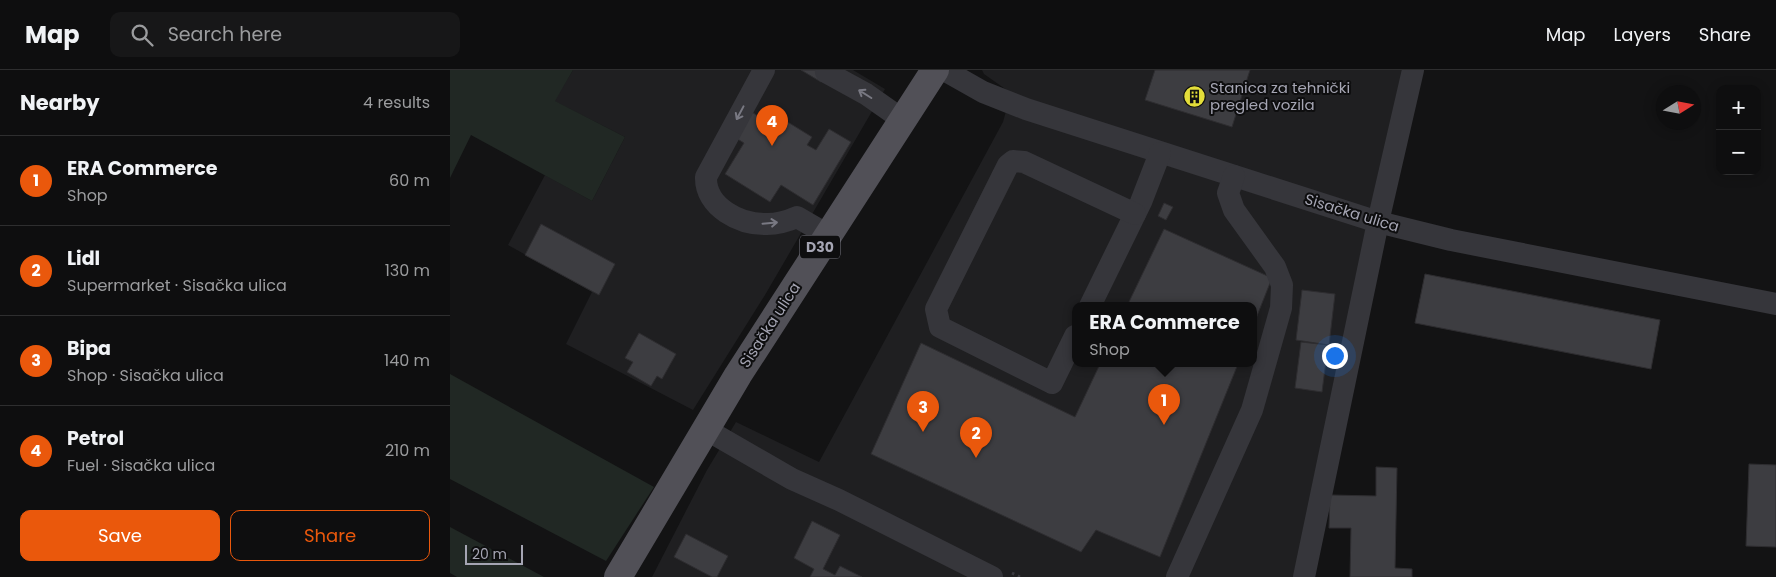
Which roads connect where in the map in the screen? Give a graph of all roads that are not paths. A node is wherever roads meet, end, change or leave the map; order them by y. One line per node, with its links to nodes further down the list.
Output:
1 (764, 70): 11 (street, one-way to 11)
2 (935, 70): 6 (main road, Sisačka ulica / D30)
3 (944, 70): 7 (street, Sisačka ulica)
4 (1413, 70): 10 (street)
5 (826, 72): 6 (street, one-way to 5)
6 (903, 120): 11 (main road, Sisačka ulica / D30)
7 (1160, 153): 8 (street, Sisačka ulica); 9 (street)
8 (1234, 176): 10 (street, Sisačka ulica); 18 (street)
9 (1135, 214): 12 (street); 14 (street)
10 (1378, 222): 13 (street, Sisačka ulica); 19 (street)
11 (828, 235): 15 (main road, Sisačka ulica / D30)
12 (1092, 302)
13 (1776, 304)
14 (1072, 342)
15 (706, 430): 16 (main road, Sisačka ulica / D30); 17 (street)
16 (618, 577)
17 (992, 577)
18 (1177, 577)
19 (1304, 577)

